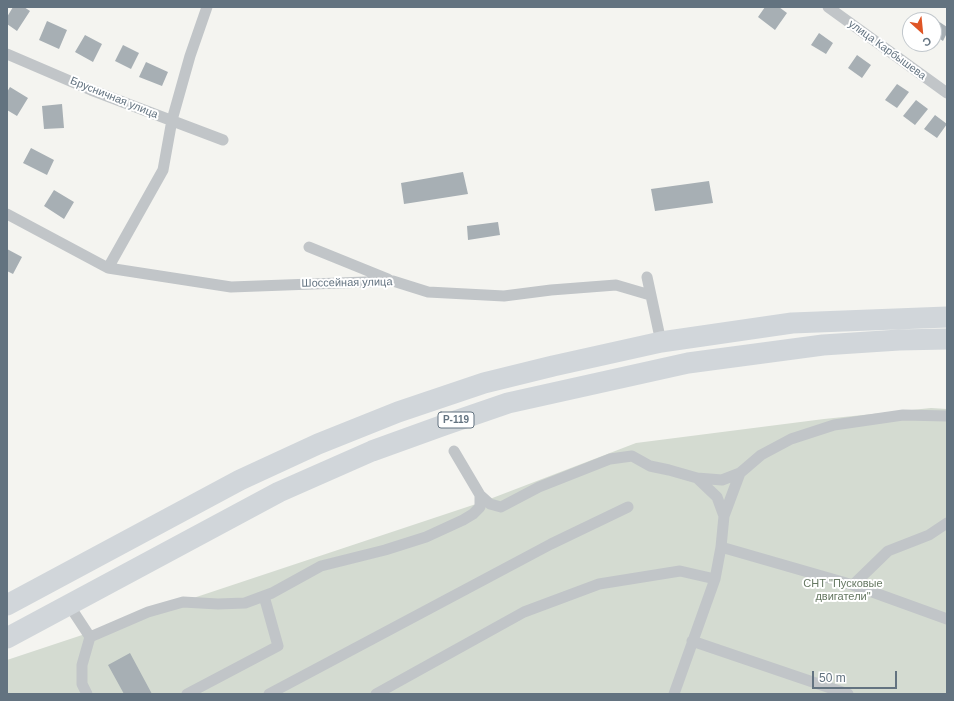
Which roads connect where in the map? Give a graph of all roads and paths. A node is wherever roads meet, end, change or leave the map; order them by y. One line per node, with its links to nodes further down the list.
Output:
1 (207, 7): 5 (street)
2 (828, 7): 4 (street, улица Карбышева)
3 (7, 54): 5 (street, Брусничная улица)
4 (947, 93)
5 (172, 120): 6 (street, Брусничная улица); 9 (street)
6 (223, 140)
7 (7, 214): 9 (street, Шоссейная улица)
8 (310, 247): 11 (street)
9 (108, 268): 11 (street, Шоссейная улица)
10 (647, 277): 12 (street)
11 (393, 281): 12 (street, Шоссейная улица)
12 (650, 295): 15 (street)
13 (947, 317): 15 (highway, Р-119)
14 (947, 339): 29 (highway, Р-119)
15 (661, 342): 28 (highway, Р-119)
16 (947, 416): 18 (street)
17 (454, 451): 20 (street)
18 (740, 473): 19 (street); 22 (street)
19 (697, 478): 20 (street); 22 (street)
20 (480, 495): 27 (street)
21 (628, 507): 36 (street)
22 (724, 516): 24 (street)
23 (947, 523): 26 (street)
24 (721, 547): 25 (street); 26 (street)
25 (715, 579): 33 (street); 37 (street)
26 (853, 585): 30 (street)
27 (264, 596): 31 (street); 35 (street)
28 (7, 605)
29 (69, 605): 31 (street); 32 (highway, Р-119)
30 (947, 619)
31 (90, 637): 34 (street)
32 (7, 638)
33 (692, 641): 38 (street); 39 (street)
34 (87, 694)
35 (187, 694)
36 (269, 694)
37 (376, 694)
38 (674, 694)
39 (848, 694)

